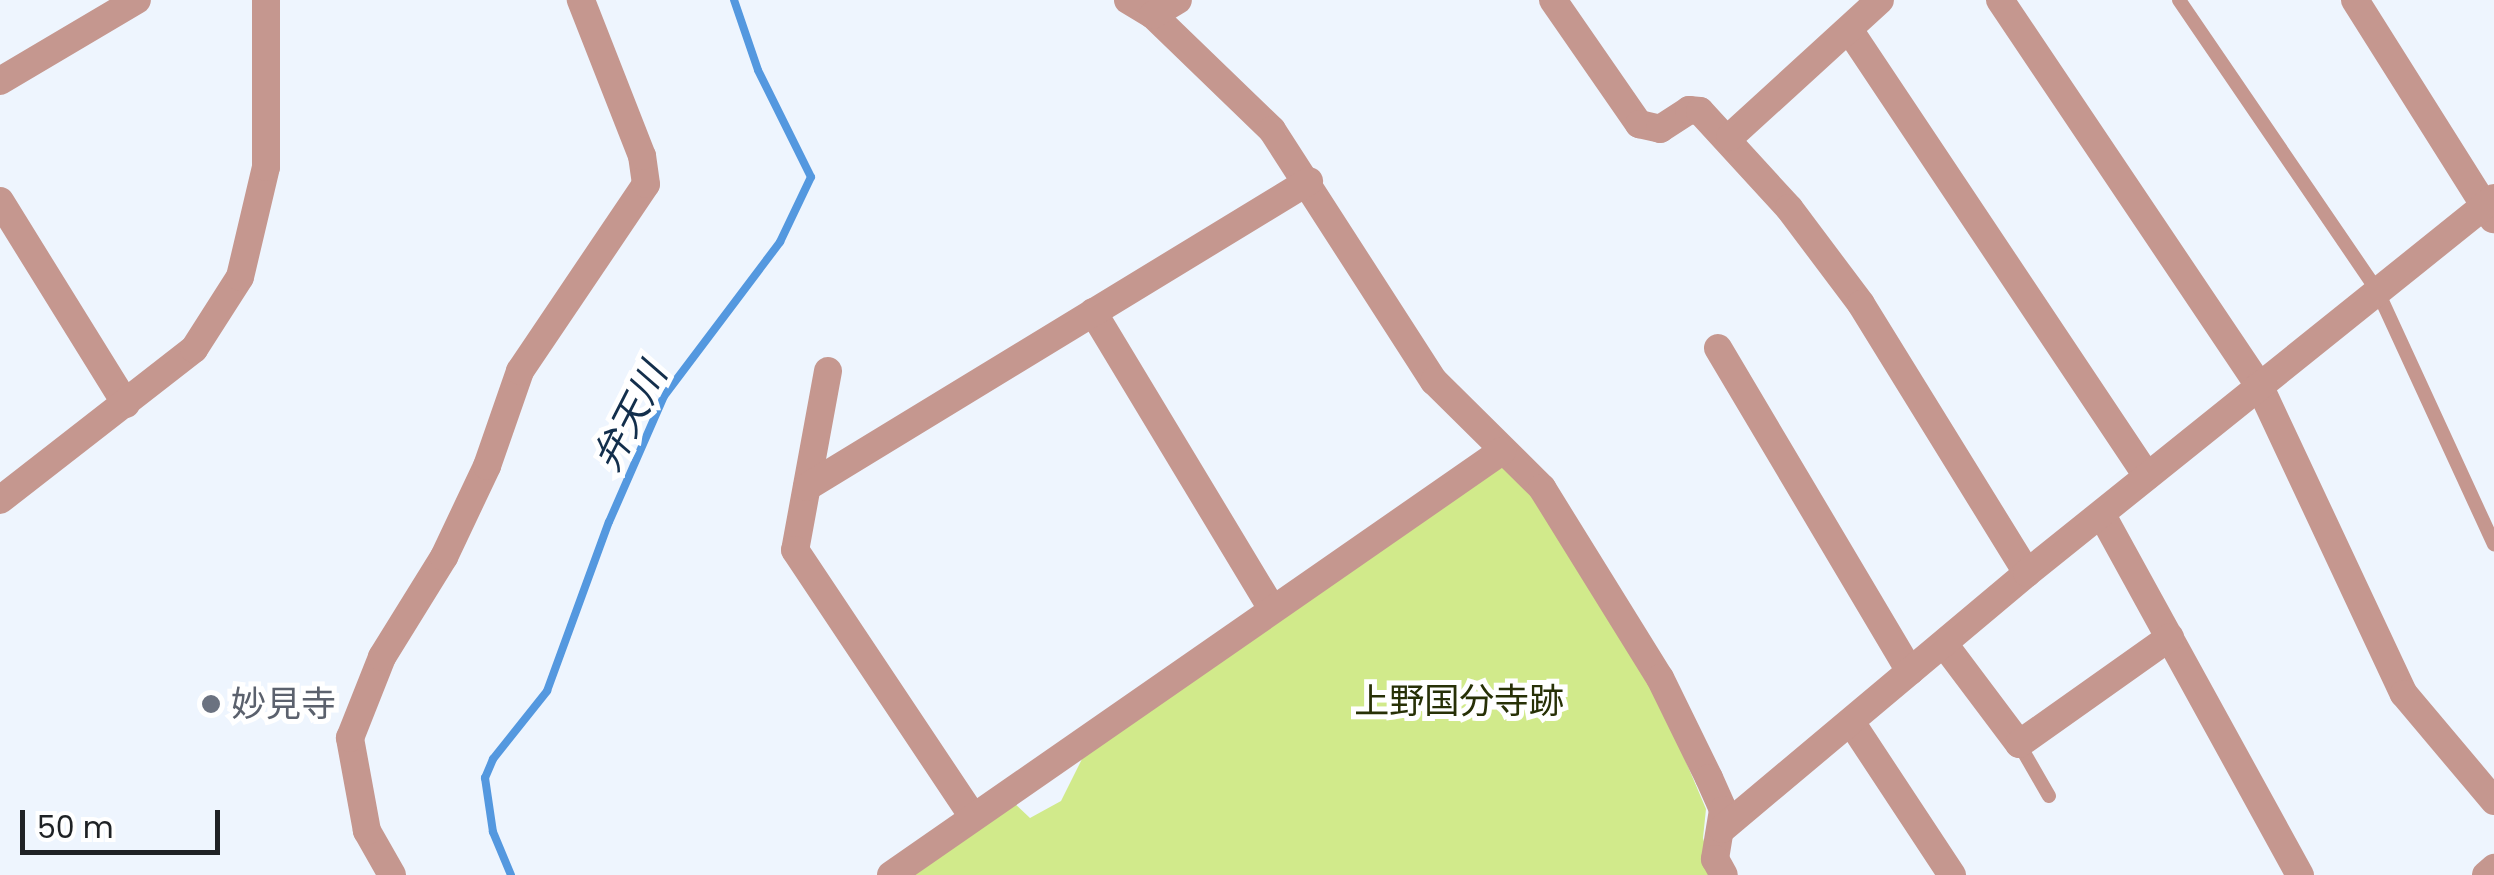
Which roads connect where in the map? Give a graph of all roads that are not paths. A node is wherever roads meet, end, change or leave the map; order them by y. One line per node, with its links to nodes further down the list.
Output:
1 (136, 0): 13 (street)
2 (266, 0): 23 (street)
3 (581, 0): 42 (street)
4 (1128, 0): 11 (street)
5 (1178, 0): 11 (street)
6 (1553, 0): 14 (street)
7 (1880, 0): 12 (street)
8 (2000, 0): 22 (street)
9 (2178, 0): 18 (lane)
10 (2355, 0): 17 (street)
11 (1152, 15): 15 (street)
12 (1850, 31): 14 (street); 25 (street)
13 (0, 80)
14 (1730, 137): 30 (street)
15 (1309, 181): 19 (street); 24 (street)
16 (0, 201): 23 (street)
17 (2492, 208): 18 (street)
18 (2377, 290): 22 (street); 29 (lane)
19 (1093, 312): 26 (street); 31 (street)
20 (1718, 348): 34 (street)
21 (828, 371): 26 (street)
22 (2258, 385): 25 (street); 38 (street)
23 (126, 404): 27 (street)
24 (1502, 451): 31 (street); 40 (street)
25 (2146, 476): 28 (street)
26 (806, 487): 39 (street)
27 (0, 500)
28 (2102, 515): 30 (street); 32 (street)
29 (2494, 544)
30 (2027, 573): 33 (street)
31 (1270, 607): 39 (street)
32 (2170, 637): 36 (street); 46 (street)
33 (1944, 644): 34 (street); 36 (street)
34 (1910, 671): 35 (street)
35 (1853, 725): 40 (street); 45 (street)
36 (2020, 744): 37 (lane)
37 (2050, 796)
38 (2494, 801)
39 (972, 817): 43 (street)
40 (1722, 828): 44 (street)
41 (2494, 868): 47 (street)
42 (392, 875)
43 (891, 875)
44 (1724, 875)
45 (1952, 875)
46 (2300, 875)
47 (2486, 875)

